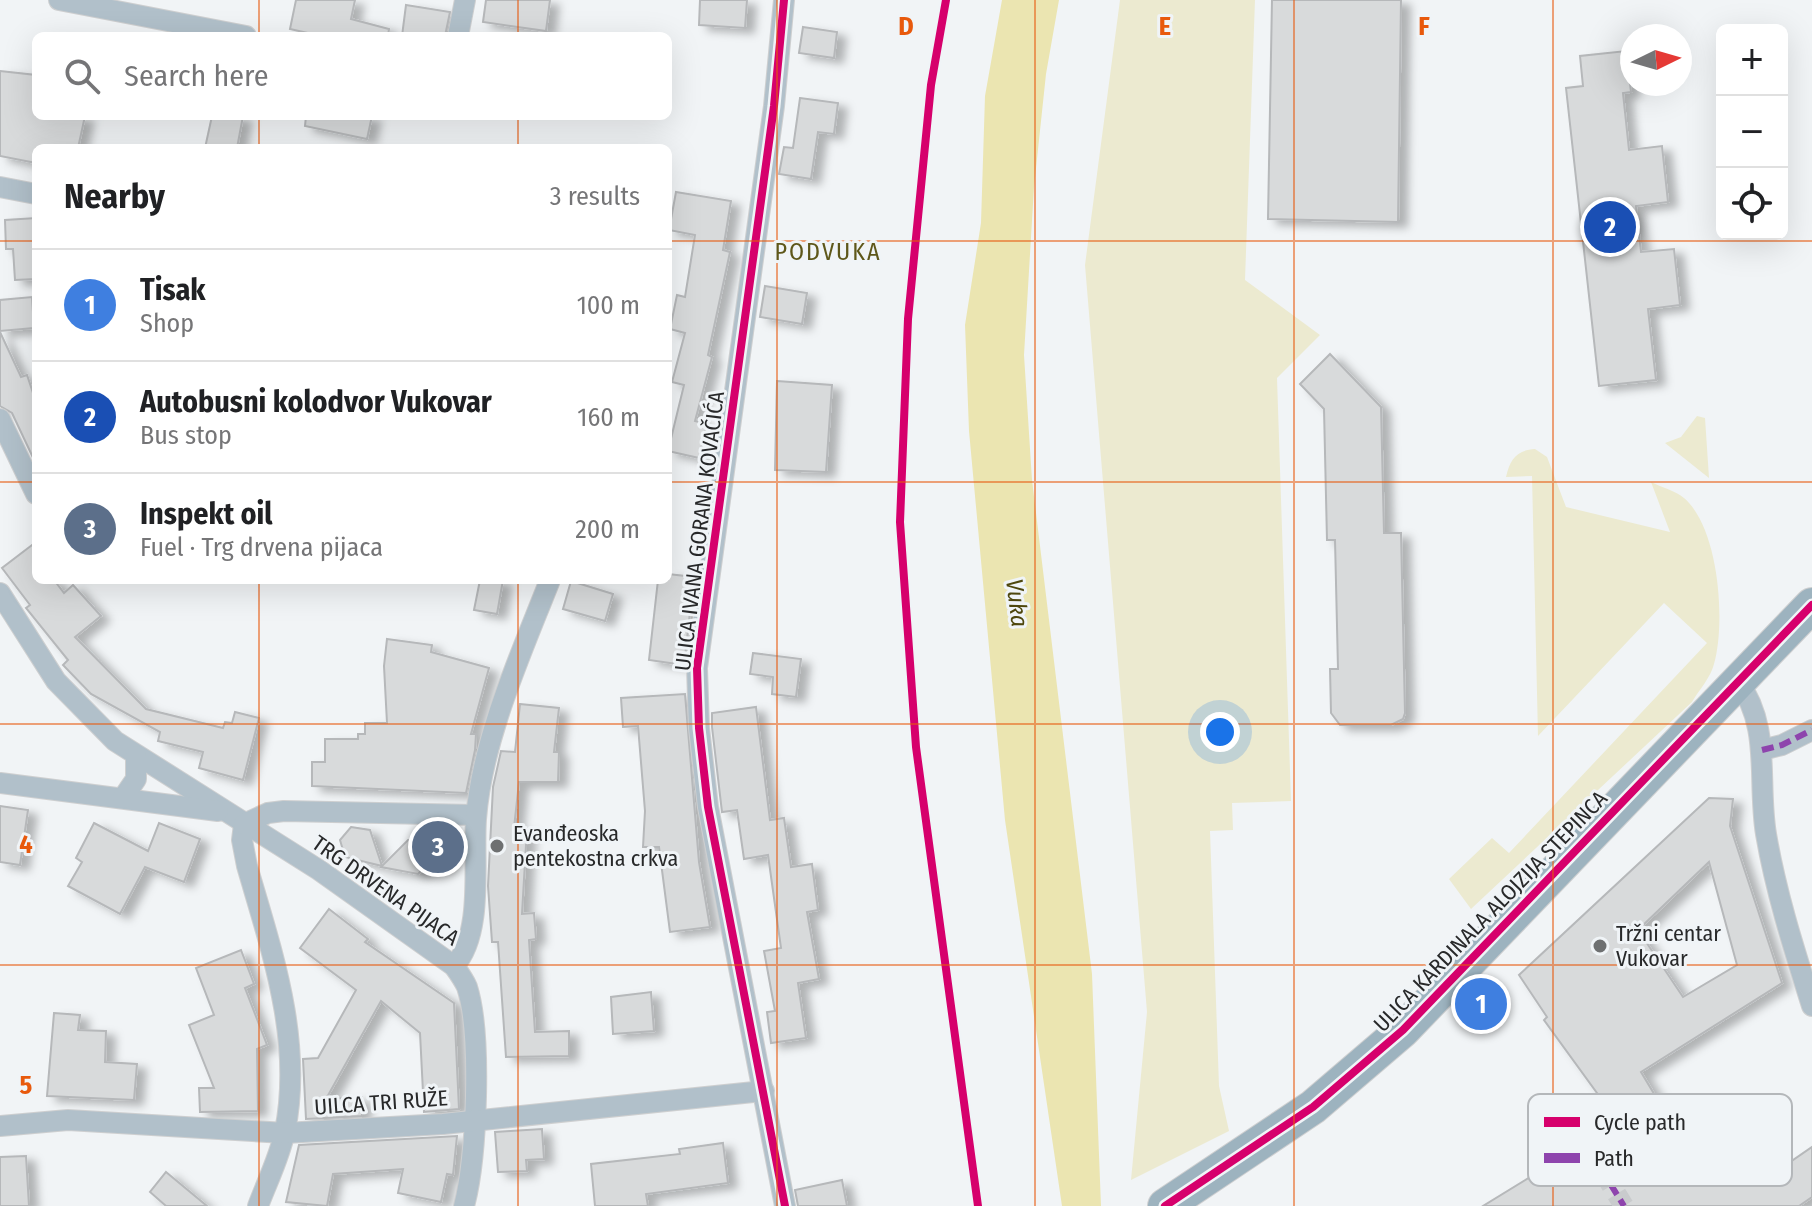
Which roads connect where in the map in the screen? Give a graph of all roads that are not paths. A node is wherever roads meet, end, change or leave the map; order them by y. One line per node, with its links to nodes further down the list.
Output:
1 (59, 0): 4 (street)
2 (465, 0): 6 (street)
3 (784, 0): 25 (street, ULICA IVANA GORANA KOVAČIĆA)
4 (83, 2): 5 (street)
5 (227, 32)
6 (459, 32)
7 (0, 187): 8 (street)
8 (32, 193)
9 (0, 419): 10 (street)
10 (32, 486)
11 (548, 584): 21 (street)
12 (0, 593): 17 (street, TRG DRVENA PIJACA)
13 (1812, 605): 14 (main road, ULICA KARDINALA ALOJZIJA STEPINCA)
14 (1737, 680): 16 (street); 32 (main road, ULICA KARDINALA ALOJZIJA STEPINCA)
15 (1812, 730): 16 (street)
16 (1762, 750): 24 (street)
17 (136, 756): 19 (street); 20 (street, TRG DRVENA PIJACA)
18 (0, 783): 19 (street)
19 (123, 798): 20 (street)
20 (226, 812): 22 (street, TRG DRVENA PIJACA)
21 (476, 815): 22 (street, TRG DRVENA PIJACA); 23 (street, TRG DRVENA PIJACA)
22 (244, 824): 23 (street, TRG DRVENA PIJACA); 28 (street)
23 (454, 966): 26 (street)
24 (1812, 1006)
25 (764, 1091): 26 (street, UILCA TRI RUŽE); 31 (street, ULICA IVANA GORANA KOVAČIĆA)
26 (473, 1118): 28 (street, UILCA TRI RUŽE); 30 (street)
27 (0, 1126): 28 (street, UILCA TRI RUŽE)
28 (285, 1133): 29 (street)
29 (258, 1206)
30 (464, 1206)
31 (785, 1206)
32 (1165, 1206)

